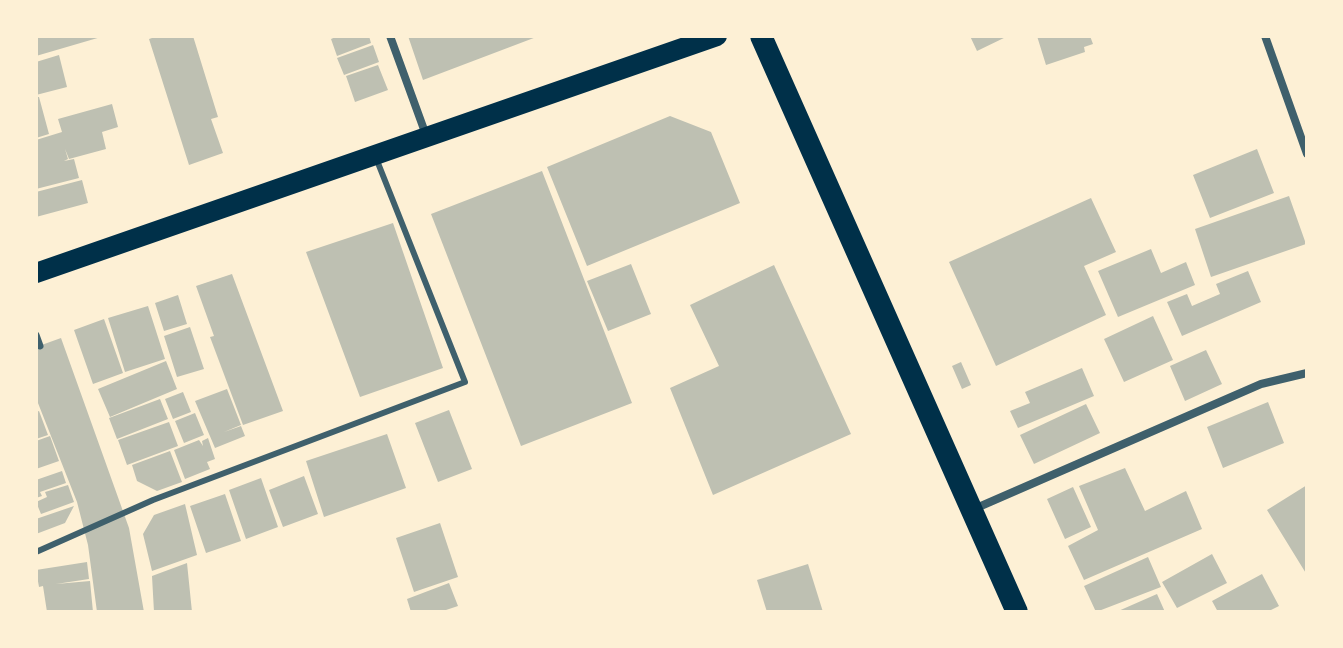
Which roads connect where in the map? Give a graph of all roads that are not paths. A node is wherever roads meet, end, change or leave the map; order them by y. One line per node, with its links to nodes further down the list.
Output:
1 (390, 36): 5 (street)
2 (717, 36): 5 (main road)
3 (761, 36): 12 (highway)
4 (1265, 36): 6 (street)
5 (426, 136): 7 (main road)
6 (1307, 154)
7 (375, 155): 8 (main road); 13 (lane)
8 (36, 273)
9 (36, 335): 10 (street)
10 (40, 346)
11 (1307, 373): 12 (street)
12 (973, 509): 14 (highway)
13 (36, 552)
14 (1017, 612)

